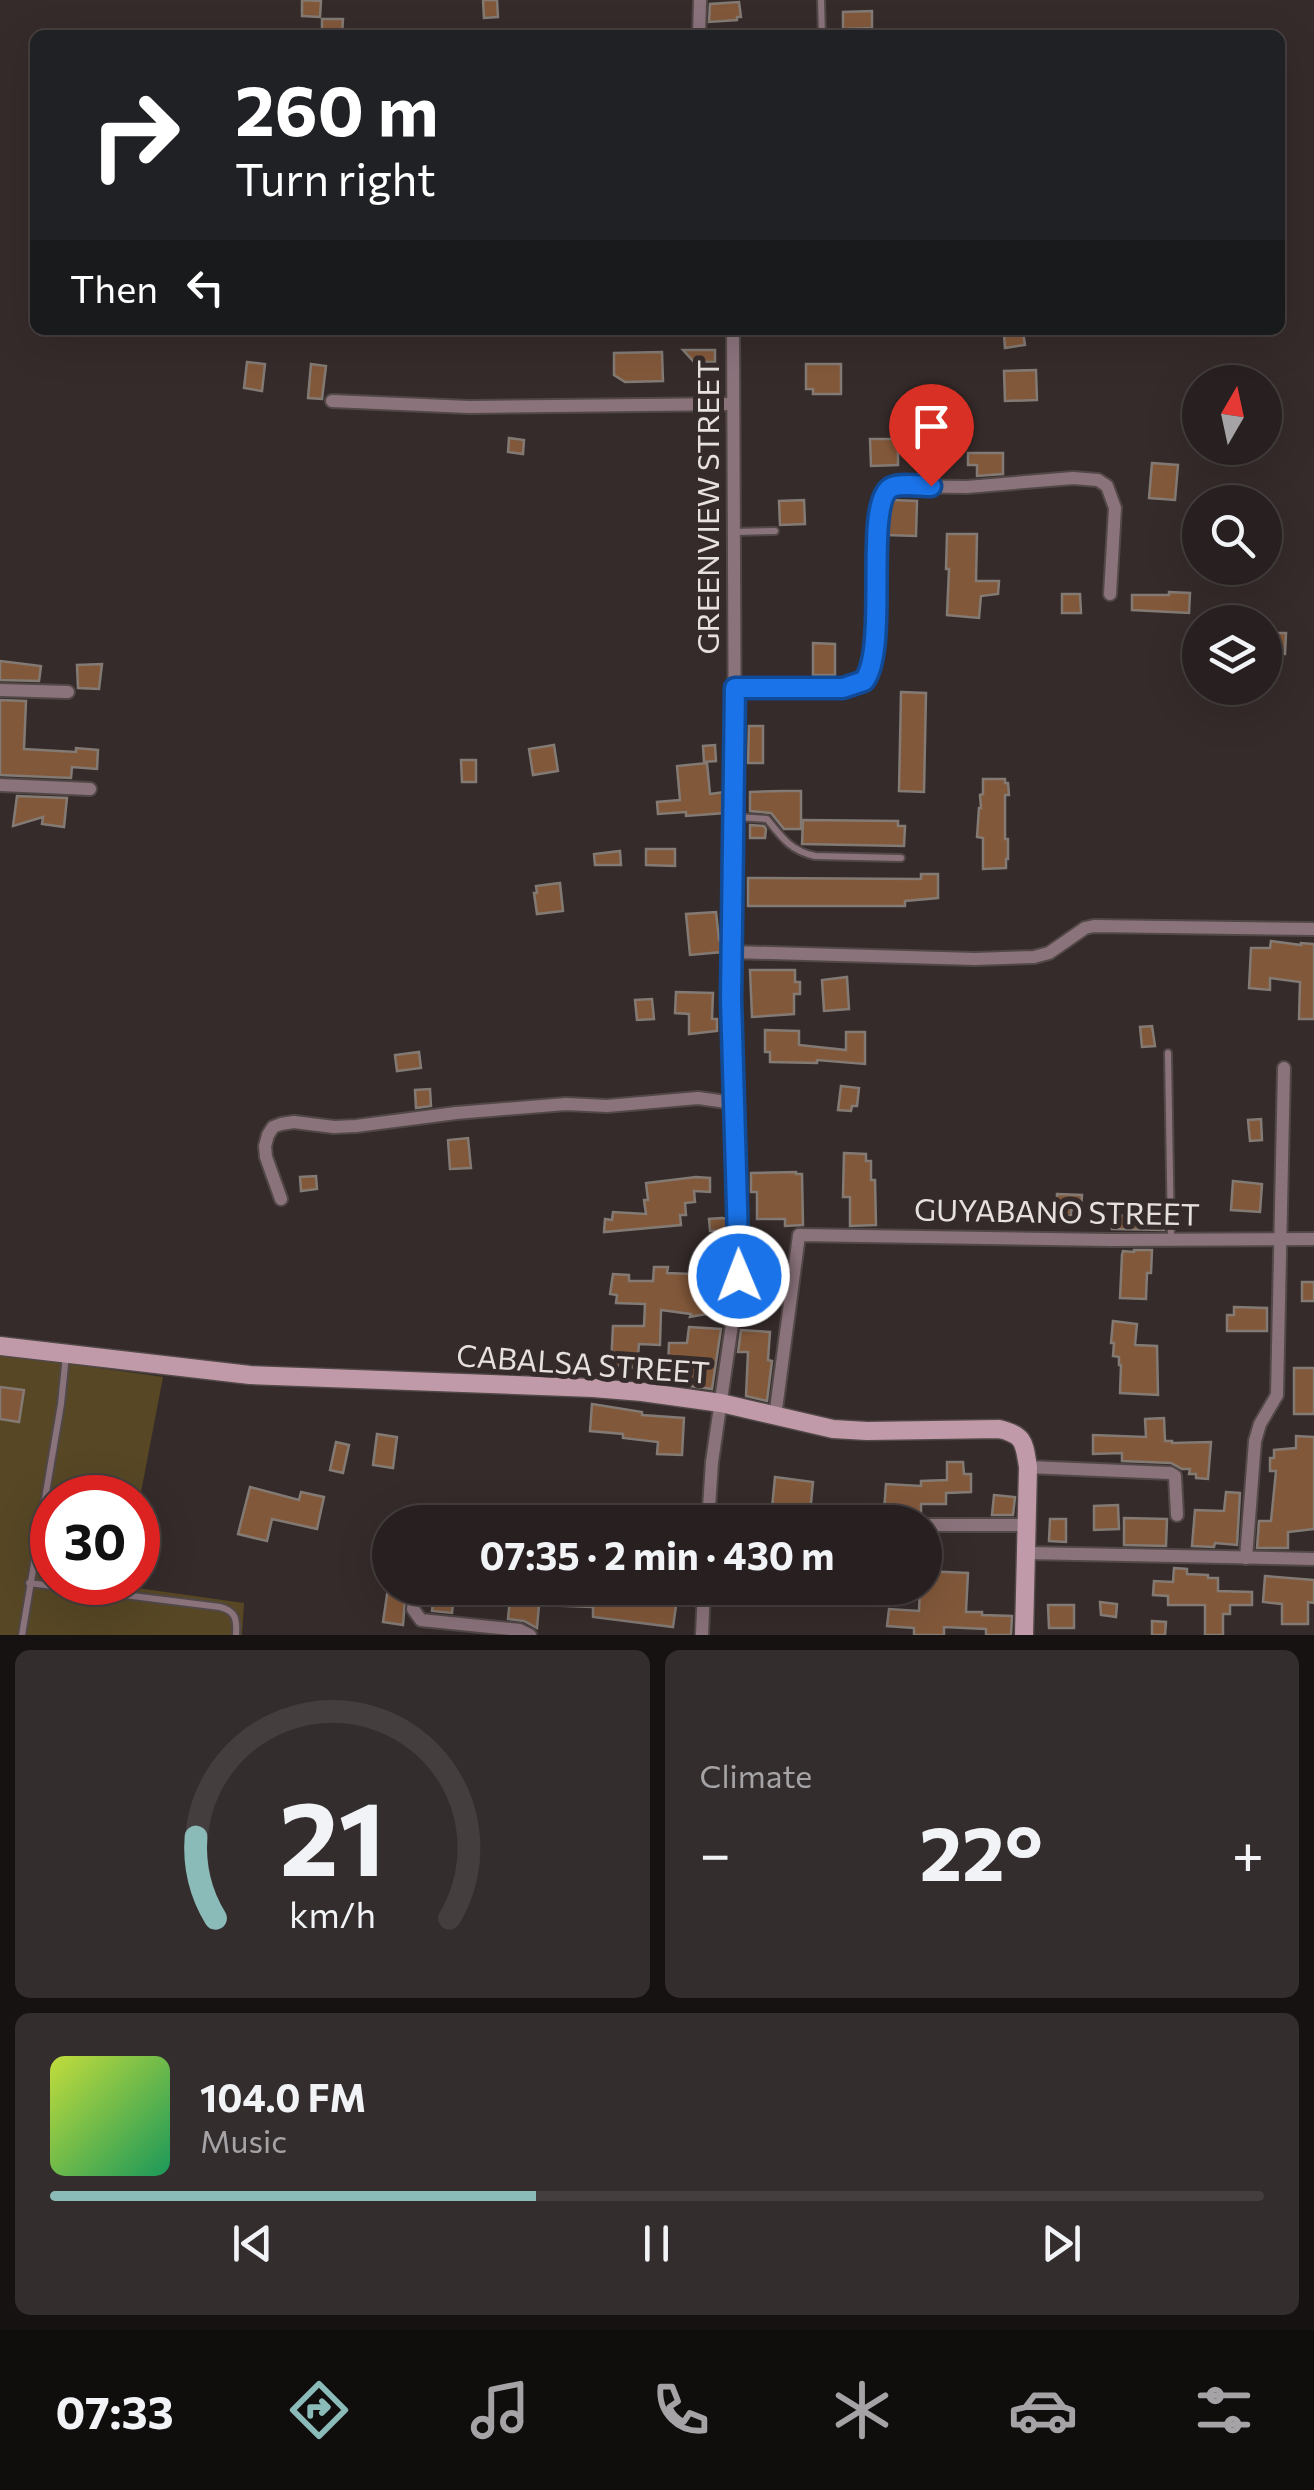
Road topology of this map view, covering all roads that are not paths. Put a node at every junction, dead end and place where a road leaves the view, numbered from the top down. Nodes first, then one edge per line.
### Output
1 (700, 0) edge
2 (821, 0) edge
3 (699, 30) edge
4 (822, 30) edge
5 (733, 335) edge
6 (332, 400) dead end
7 (732, 404) junction
8 (774, 531) dead end
9 (733, 532) junction
10 (1110, 594) dead end
11 (735, 688) junction
12 (0, 690) edge
13 (68, 692) dead end
14 (0, 784) edge
15 (90, 789) dead end
16 (734, 817) junction
17 (901, 858) dead end
18 (1314, 929) edge
19 (732, 952) junction
20 (1168, 1052) dead end
21 (1284, 1068) dead end
22 (734, 1103) junction
23 (281, 1198) dead end
24 (1282, 1238) junction
25 (1171, 1239) junction
26 (1314, 1240) edge
27 (0, 1346) edge
28 (66, 1354) junction
29 (721, 1402) junction
30 (774, 1416) junction
31 (1028, 1467) junction
32 (709, 1505) edge
33 (1178, 1515) dead end
34 (942, 1524) edge
35 (1028, 1525) junction
36 (1027, 1553) junction
37 (1246, 1558) junction
38 (1314, 1559) edge
39 (29, 1583) junction
40 (414, 1605) edge
41 (703, 1605) edge
42 (22, 1635) edge
43 (236, 1635) edge
44 (530, 1635) edge
45 (702, 1635) edge
46 (1024, 1635) edge

1 - 3 street
2 - 4 lane
5 - 7 street, GREENVIEW STREET
6 - 7 street
7 - 9 street, GREENVIEW STREET
8 - 9 lane
9 - 11 street, GREENVIEW STREET
10 - 11 street
11 - 16 street, GREENVIEW STREET
12 - 13 street
14 - 15 street
16 - 17 lane
16 - 19 street, GREENVIEW STREET
18 - 19 street
19 - 22 street, GREENVIEW STREET
20 - 25 lane
21 - 24 street
22 - 23 street
22 - 29 street, GREENVIEW STREET
24 - 25 street, GUYABANO STREET
24 - 26 street, GUYABANO STREET
24 - 37 street
25 - 30 street, GUYABANO STREET
27 - 28 street, CABALSA STREET
28 - 29 street, CABALSA STREET
28 - 39 lane
29 - 30 street, CABALSA STREET
29 - 32 street, GREENVIEW STREET
30 - 31 street, CABALSA STREET
31 - 33 street
31 - 35 street
34 - 35 street
35 - 36 street
36 - 37 street
36 - 46 street
37 - 38 street
39 - 42 lane
39 - 43 lane
40 - 44 street
41 - 45 street

